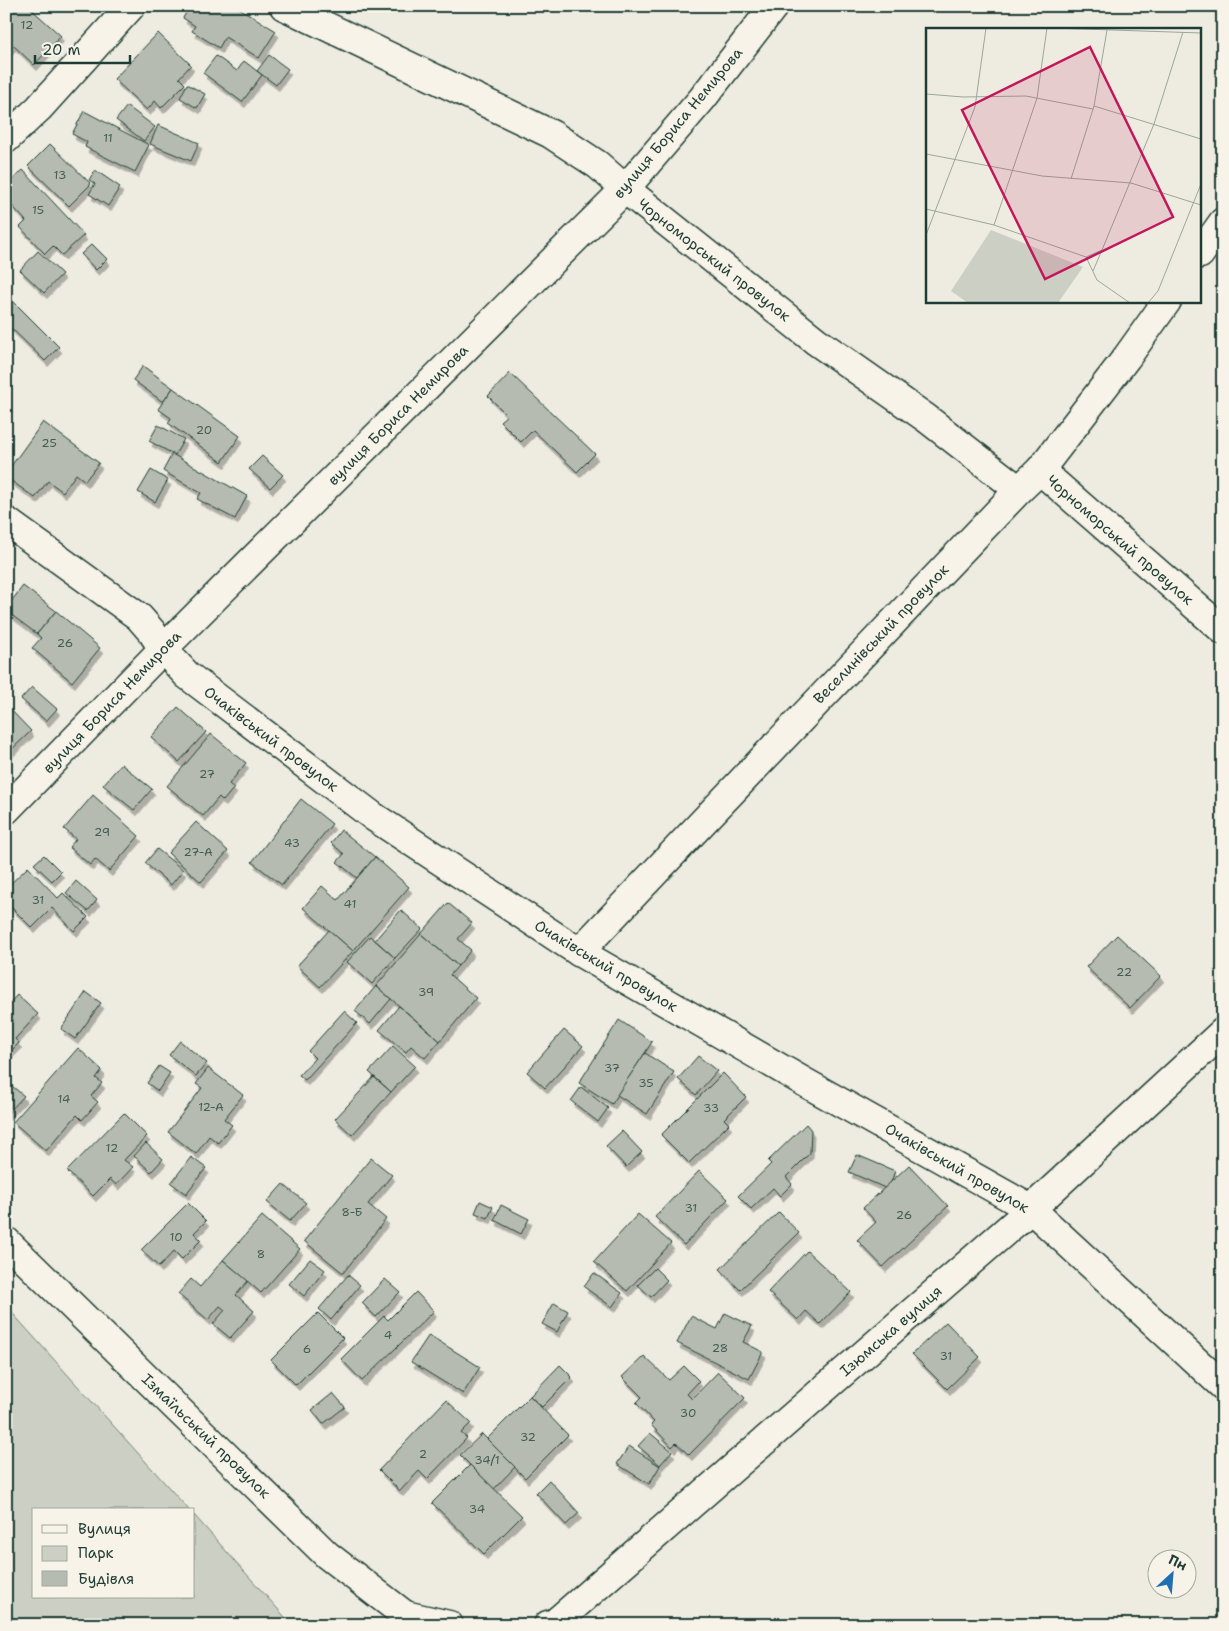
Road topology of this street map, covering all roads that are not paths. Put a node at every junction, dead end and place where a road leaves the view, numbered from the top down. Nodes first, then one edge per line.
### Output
1 (131, 6) edge
2 (284, 6) edge
3 (774, 6) edge
4 (6, 139) edge
5 (625, 190) junction
6 (1223, 222) edge
7 (1202, 251) edge
8 (1166, 302) edge
9 (1040, 470) junction
10 (1019, 490) junction
11 (6, 521) edge
12 (1223, 630) edge
13 (163, 649) junction
14 (6, 810) edge
15 (578, 952) junction
16 (1223, 1032) edge
17 (1031, 1209) junction
18 (6, 1241) edge
19 (1223, 1386) edge
20 (406, 1620) edge
21 (552, 1624) edge
22 (449, 1625) edge

1 - 4 street
2 - 5 street, Чорноморський провулок
3 - 5 street, вулиця Бориса Немирова
5 - 10 street, Чорноморський провулок
5 - 13 street, вулиця Бориса Немирова
6 - 7 street
8 - 9 street, Веселинівський провулок
9 - 10 street, Веселинівський провулок
9 - 12 street, Чорноморський провулок
10 - 15 street, Веселинівський провулок
11 - 13 street, Очаківський провулок
13 - 14 street, вулиця Бориса Немирова
13 - 15 street, Очаківський провулок
15 - 17 street, Очаківський провулок
16 - 17 street, Ізюмська вулиця
17 - 19 street, Очаківський провулок
17 - 21 street, Ізюмська вулиця
18 - 20 street, Ізмаїльський провулок
20 - 22 street

